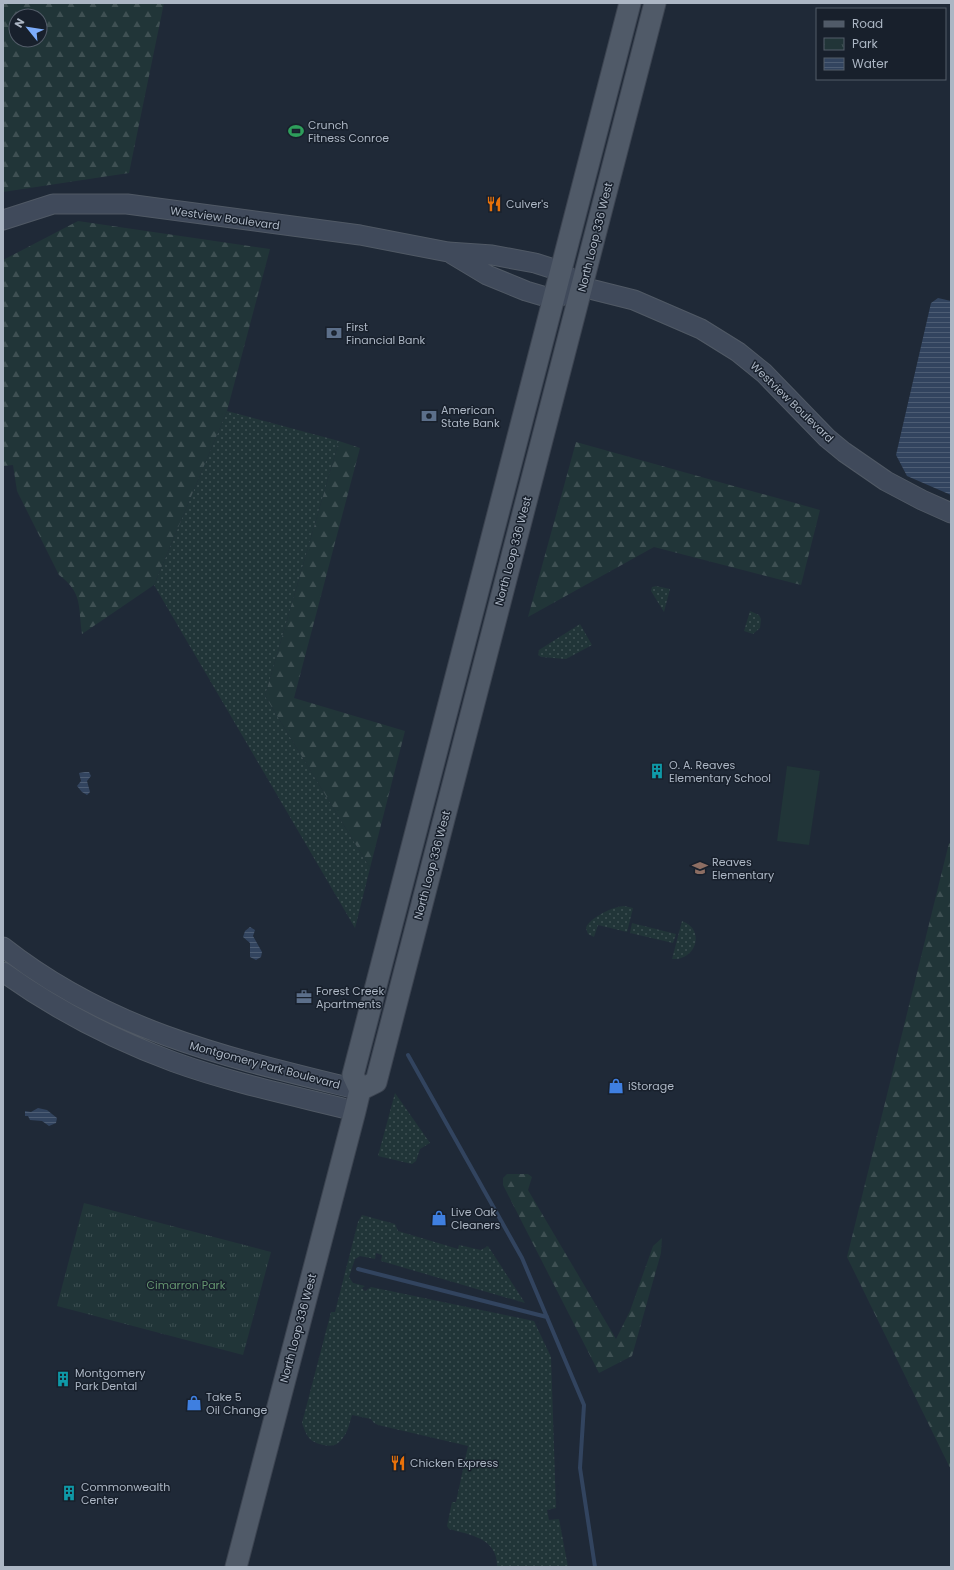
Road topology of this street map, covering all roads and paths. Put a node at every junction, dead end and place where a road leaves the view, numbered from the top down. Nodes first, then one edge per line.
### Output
1 (630, 3) edge
2 (655, 3) edge
3 (3, 220) edge
4 (448, 252) junction
5 (560, 271) junction
6 (582, 288) junction
7 (553, 299) junction
8 (951, 512) edge
9 (465, 643) junction
10 (487, 652) junction
11 (3, 947) edge
12 (3, 972) edge
13 (360, 1090) junction
14 (355, 1111) junction
15 (236, 1567) edge

1 - 5 main road, North Loop 336 West
2 - 6 main road, North Loop 336 West
3 - 4 street, Westview Boulevard
4 - 5 street, Westview Boulevard
4 - 7 street, Westview Boulevard
5 - 6 street, Westview Boulevard
5 - 7 main road, North Loop 336 West
6 - 7 street
6 - 8 street, Westview Boulevard
6 - 10 main road, North Loop 336 West
7 - 9 main road, North Loop 336 West
9 - 10 main road
9 - 13 main road, North Loop 336 West
10 - 13 main road, North Loop 336 West
11 - 13 street, Montgomery Park Boulevard
12 - 14 street, Montgomery Park Boulevard
13 - 14 main road, North Loop 336 West
14 - 15 main road, North Loop 336 West

